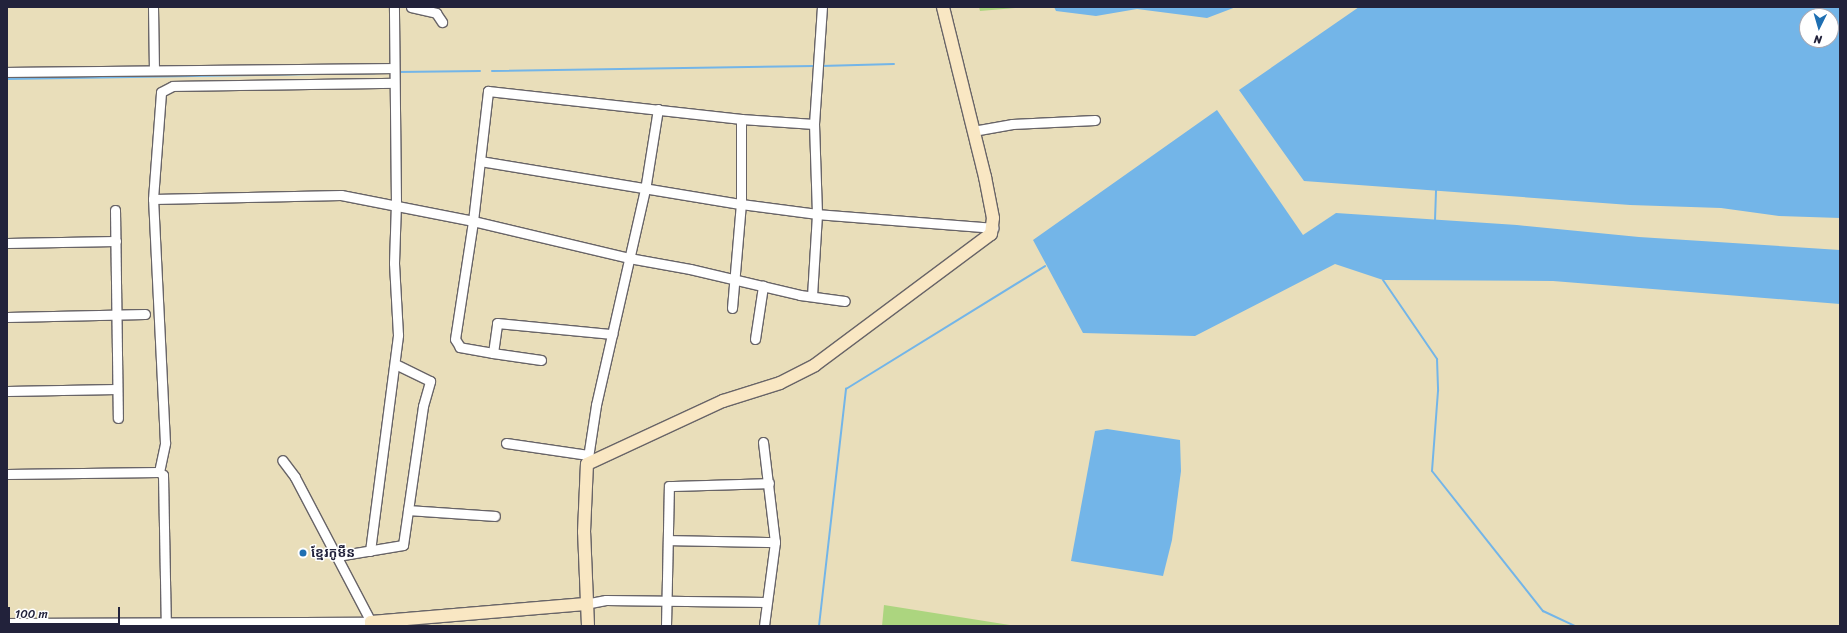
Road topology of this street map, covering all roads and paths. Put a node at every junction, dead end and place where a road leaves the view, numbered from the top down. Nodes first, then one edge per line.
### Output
1 (153, 7) edge
2 (394, 7) edge
3 (411, 7) edge
4 (822, 7) edge
5 (943, 7) edge
6 (442, 22) dead end
7 (393, 69) junction
8 (154, 70) junction
9 (7, 72) edge
10 (394, 82) junction
11 (658, 110) junction
12 (741, 119) junction
13 (1094, 120) dead end
14 (814, 124) junction
15 (973, 131) junction
16 (480, 161) junction
17 (645, 190) junction
18 (153, 199) junction
19 (396, 204) junction
20 (740, 204) junction
21 (115, 210) dead end
22 (817, 214) junction
23 (473, 221) junction
24 (993, 228) junction
25 (116, 241) junction
26 (7, 243) edge
27 (629, 258) junction
28 (735, 280) junction
29 (763, 286) junction
30 (812, 296) junction
31 (845, 301) dead end
32 (732, 308) dead end
33 (117, 314) junction
34 (145, 314) dead end
35 (7, 317) edge
36 (612, 334) junction
37 (755, 338) dead end
38 (493, 353) junction
39 (541, 360) dead end
40 (395, 364) junction
41 (117, 389) junction
42 (7, 391) edge
43 (118, 418) dead end
44 (763, 442) dead end
45 (506, 443) dead end
46 (588, 459) junction
47 (282, 460) dead end
48 (159, 472) junction
49 (7, 474) edge
50 (769, 484) junction
51 (408, 510) junction
52 (495, 516) dead end
53 (668, 540) junction
54 (775, 542) junction
55 (370, 550) junction
56 (338, 556) junction
57 (667, 601) junction
58 (766, 602) junction
59 (586, 604) junction
60 (7, 623) edge
61 (166, 624) edge
62 (371, 624) edge
63 (588, 626) edge
64 (666, 626) edge
65 (764, 626) edge

1 - 8 street
2 - 7 street
3 - 6 street
4 - 14 street
5 - 15 street
7 - 8 street
7 - 10 street
8 - 9 street
10 - 18 street
10 - 19 street
11 - 12 street
11 - 16 street
11 - 17 street
12 - 14 street
12 - 20 street
13 - 15 street
14 - 22 street
15 - 24 street
16 - 17 street
16 - 23 street
17 - 20 street
17 - 27 street
18 - 19 street
18 - 48 street
19 - 23 street
19 - 40 street
20 - 22 street
20 - 28 street
21 - 25 street
22 - 24 street
22 - 30 street
23 - 27 street
23 - 38 street
24 - 46 street
25 - 26 street
25 - 33 street
27 - 28 street
27 - 36 street
28 - 29 street
28 - 32 street
29 - 30 street
29 - 37 street
30 - 31 street
33 - 34 street
33 - 35 street
33 - 41 street
36 - 38 street
36 - 46 street
38 - 39 street
40 - 51 street
40 - 55 street
41 - 42 street
41 - 43 street
44 - 50 street
45 - 46 street
46 - 59 street
47 - 56 street
48 - 49 street
48 - 61 street
50 - 53 street
50 - 54 street
51 - 52 street
51 - 55 street
53 - 54 street
53 - 57 street
54 - 58 street
55 - 56 street
56 - 62 street
57 - 58 street
57 - 59 street
57 - 64 street
58 - 65 street
59 - 62 street
59 - 63 street
60 - 61 street
61 - 62 street

